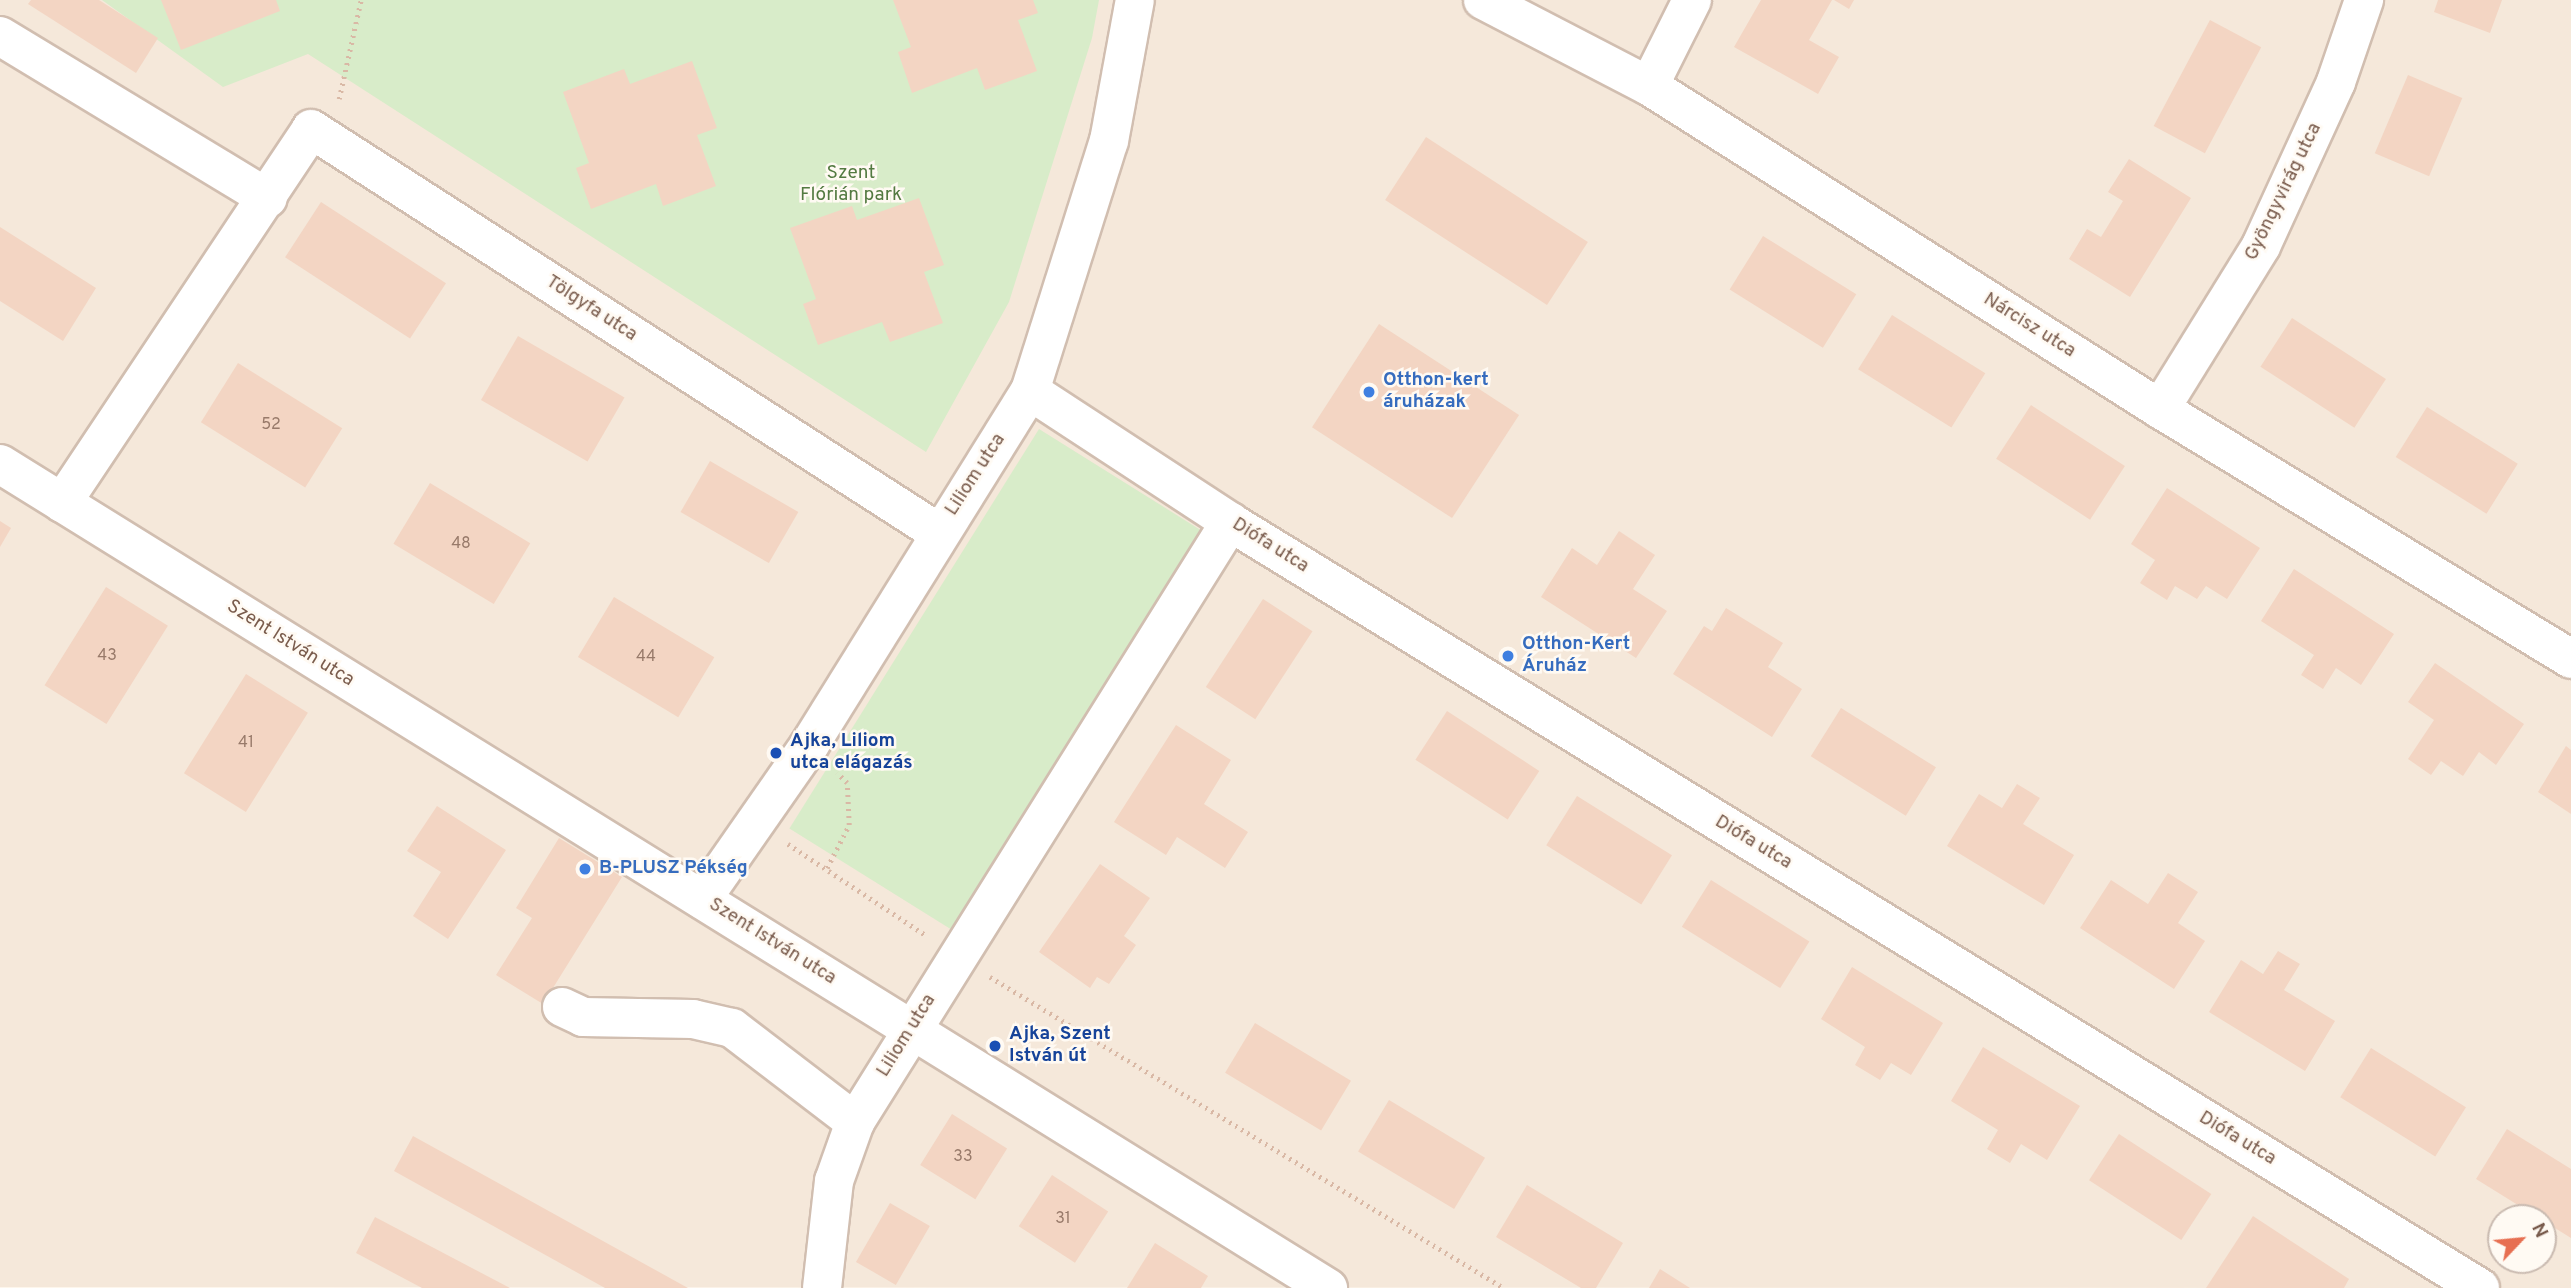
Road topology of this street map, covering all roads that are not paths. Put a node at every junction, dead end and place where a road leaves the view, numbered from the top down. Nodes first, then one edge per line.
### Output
1 (1135, 0) edge
2 (1483, 0) edge
3 (1692, 0) edge
4 (2364, 0) edge
5 (0, 37) edge
6 (1648, 86) junction
7 (268, 198) junction
8 (1030, 391) junction
9 (2160, 409) junction
10 (0, 464) edge
11 (62, 503) junction
12 (1230, 522) junction
13 (939, 533) junction
14 (2571, 659) edge
15 (702, 899) junction
16 (562, 1007) dead end
17 (910, 1028) junction
18 (855, 1122) junction
19 (822, 1288) edge
20 (1328, 1288) edge
21 (2480, 1288) edge

1 - 8 street, Liliom utca
2 - 6 street, Nárcisz utca
3 - 6 street
4 - 9 street, Gyöngyvirág utca
5 - 7 street
6 - 9 street, Nárcisz utca
7 - 11 street
7 - 13 street, Tölgyfa utca
8 - 12 street, Diófa utca
8 - 13 street, Liliom utca
9 - 14 street, Nárcisz utca
10 - 11 street, Szent István utca
11 - 15 street, Szent István utca
12 - 17 street, Liliom utca
12 - 21 street, Diófa utca
13 - 15 street, Liliom utca
15 - 17 street, Szent István utca
16 - 18 street
17 - 18 street, Liliom utca
17 - 20 street, Szent István utca
18 - 19 street, Liliom utca

